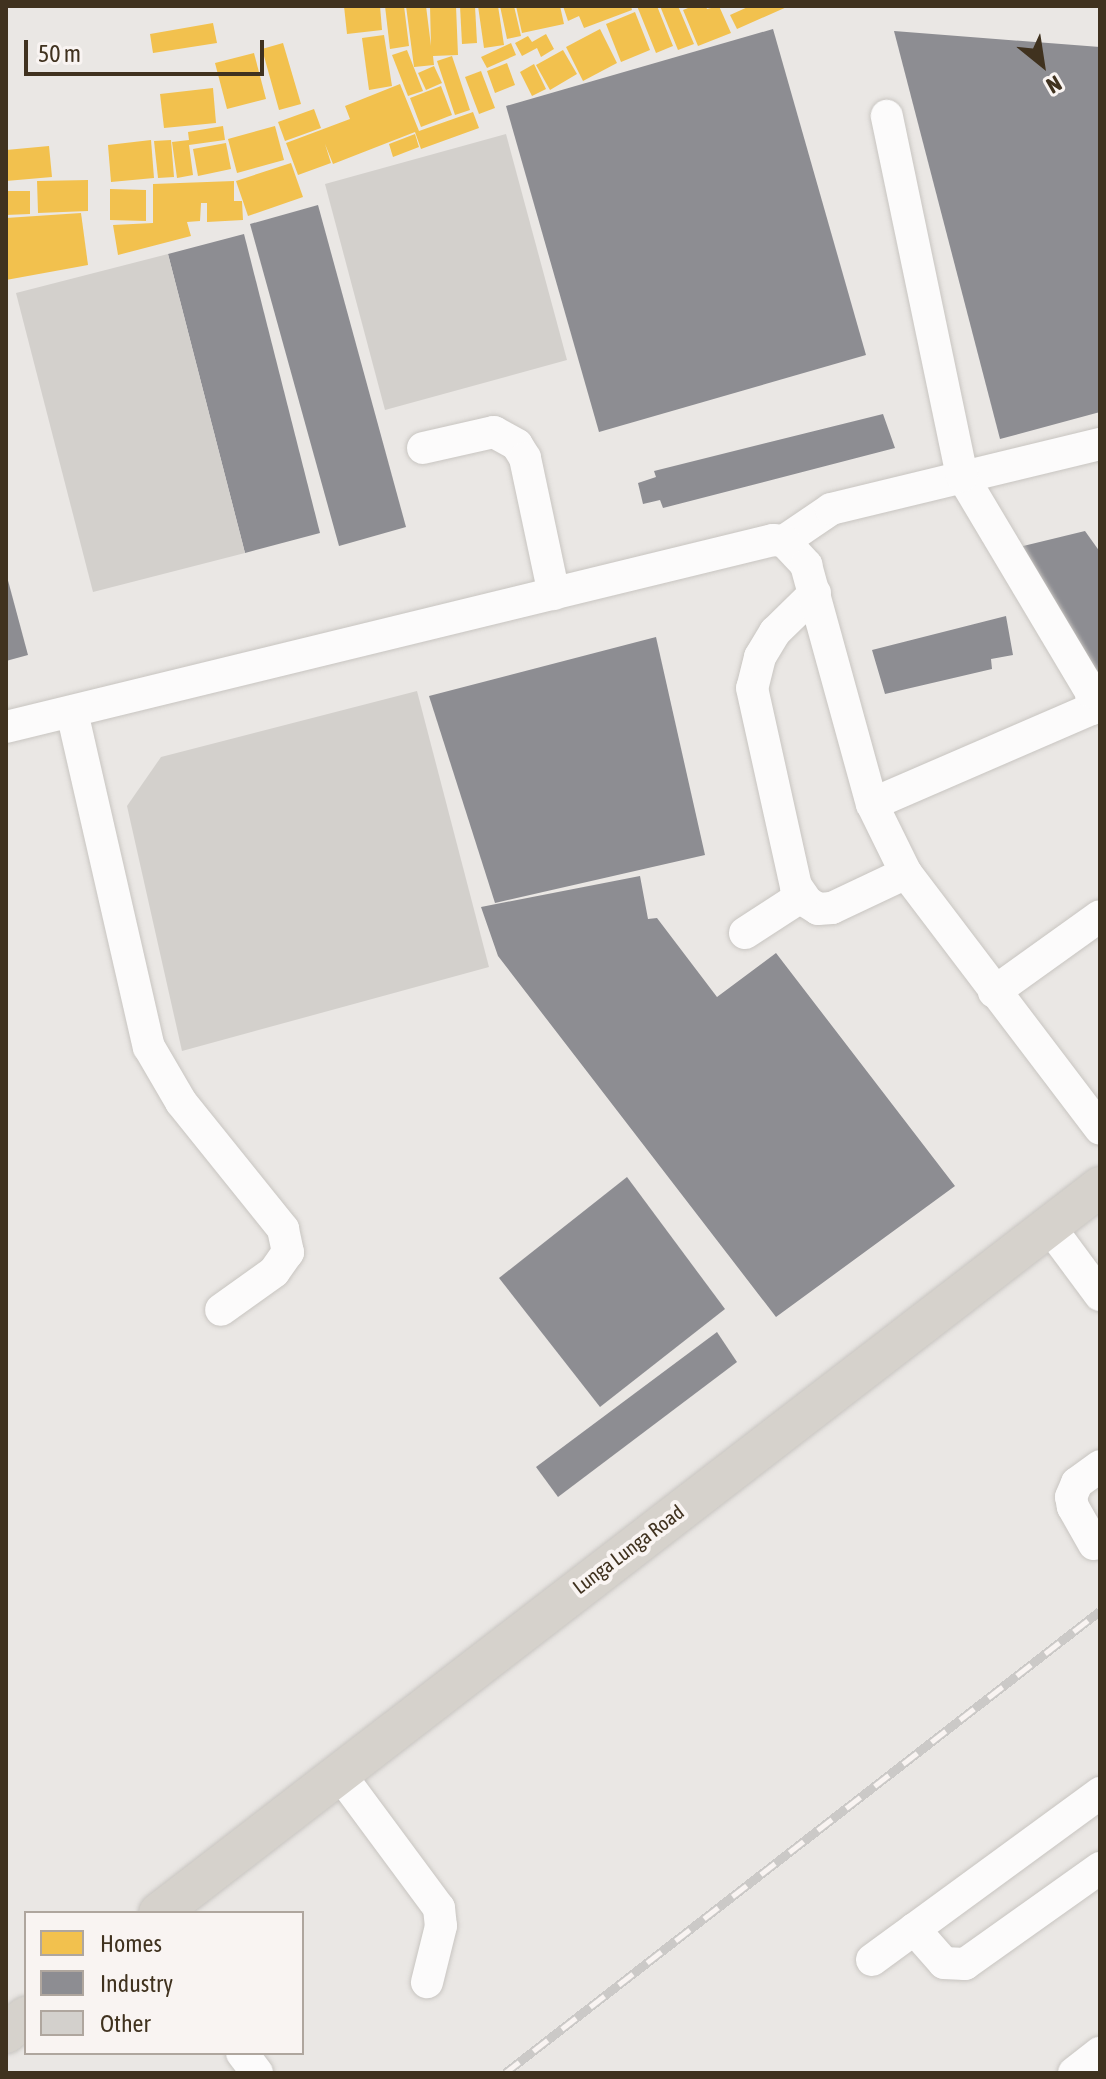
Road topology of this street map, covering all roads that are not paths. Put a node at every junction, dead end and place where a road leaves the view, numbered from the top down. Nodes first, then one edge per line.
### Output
1 (887, 116) dead end
2 (1100, 444) edge
3 (423, 448) dead end
4 (962, 476) junction
5 (784, 541) junction
6 (815, 593) junction
7 (554, 594) junction
8 (72, 712) junction
9 (6, 727) edge
10 (872, 804) junction
11 (906, 873) junction
12 (802, 896) junction
13 (1100, 916) edge
14 (745, 933) dead end
15 (994, 992) junction
16 (1100, 1129) edge
17 (1100, 1187) edge
18 (1049, 1226) junction
19 (1100, 1295) edge
20 (221, 1310) dead end
21 (1100, 1466) edge
22 (1094, 1544) dead end
23 (339, 1773) junction
24 (1100, 1793) edge
25 (1100, 1868) edge
26 (162, 1911) edge
27 (914, 1929) junction
28 (872, 1960) dead end
29 (427, 1982) dead end
30 (24, 2019) edge
31 (6, 2033) edge
32 (1100, 2053) edge
33 (244, 2055) edge
34 (257, 2073) edge
35 (1074, 2073) edge

1 - 4 street
2 - 4 street
3 - 7 street
4 - 5 street
4 - 10 street
5 - 6 street
5 - 7 street
6 - 10 street
6 - 12 street
7 - 8 street
8 - 9 street
8 - 20 street
10 - 11 street
11 - 12 street
11 - 15 street
12 - 14 street
13 - 15 street
15 - 16 street
17 - 18 main road, Lunga Lunga Road
18 - 19 street
18 - 23 main road, Lunga Lunga Road
21 - 22 street
23 - 26 main road, Lunga Lunga Road
23 - 29 street
24 - 27 street
25 - 27 street
27 - 28 street
30 - 31 main road
32 - 35 street
33 - 34 street

